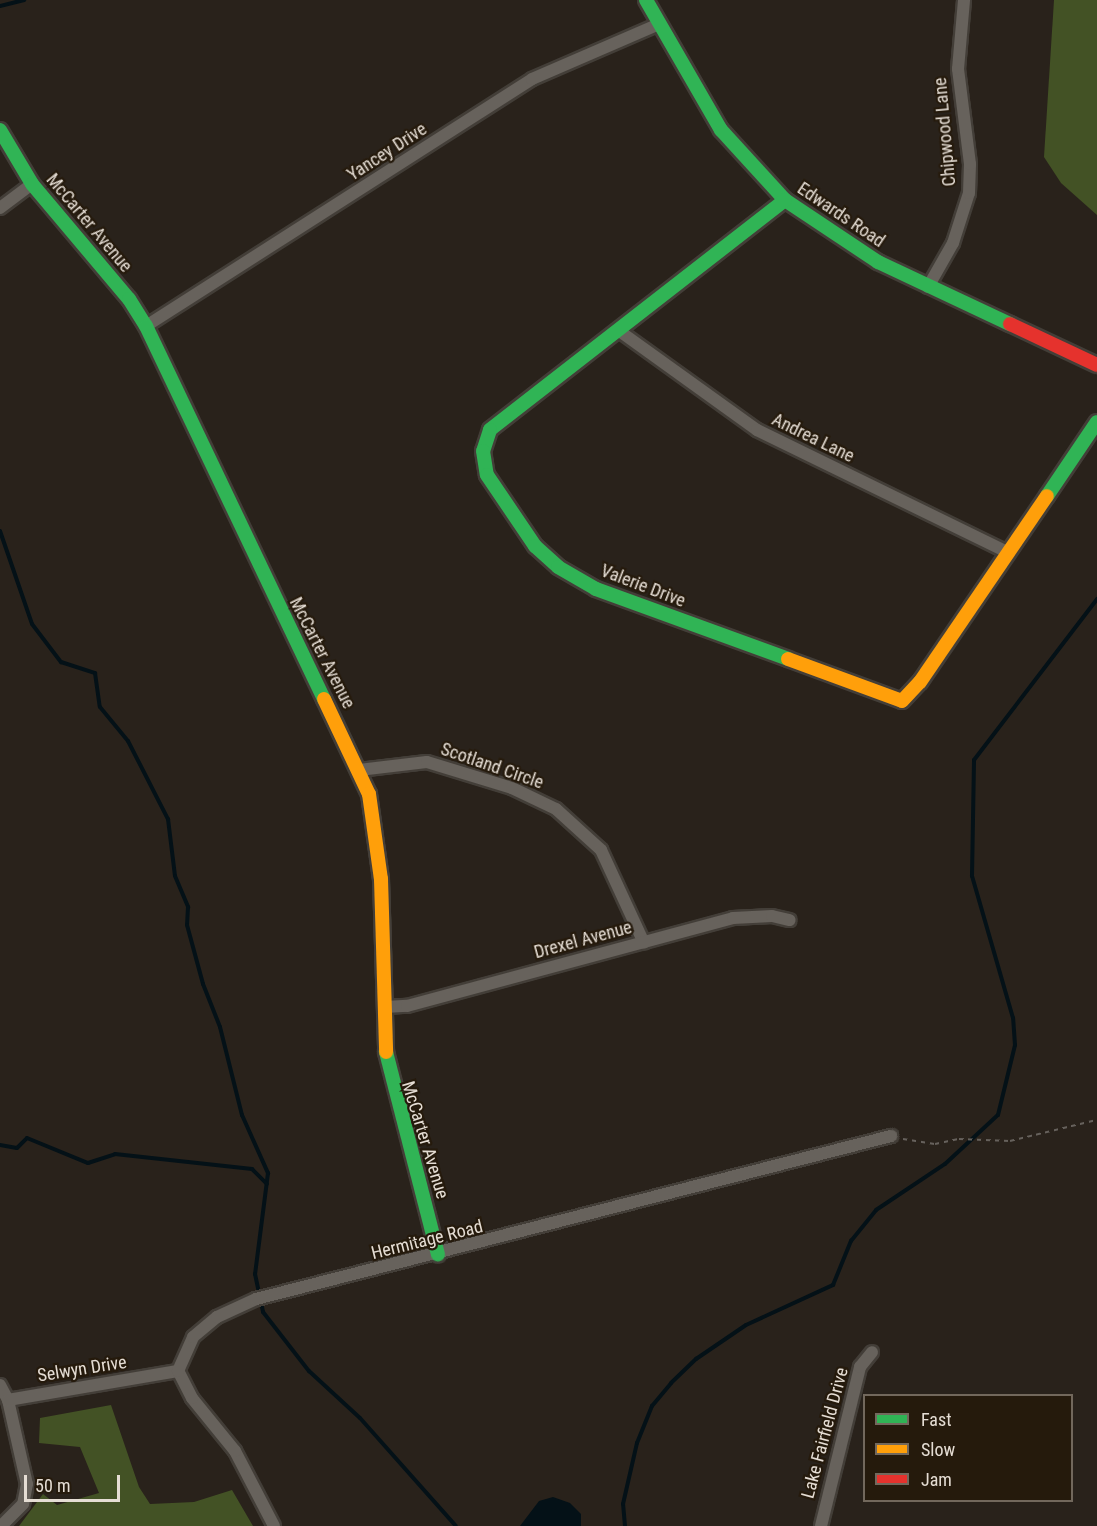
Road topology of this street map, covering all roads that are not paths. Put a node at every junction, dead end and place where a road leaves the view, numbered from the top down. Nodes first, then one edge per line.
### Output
1 (646, 0) edge
2 (963, 0) edge
3 (657, 25) junction
4 (0, 130) edge
5 (32, 184) junction
6 (785, 200) junction
7 (0, 208) edge
8 (928, 287) junction
9 (146, 326) junction
10 (618, 330) junction
11 (1097, 365) edge
12 (1097, 422) edge
13 (1007, 552) junction
14 (359, 770) junction
15 (790, 920) dead end
16 (644, 943) junction
17 (386, 1007) junction
18 (891, 1136) dead end
19 (438, 1254) junction
20 (872, 1352) dead end
21 (178, 1371) junction
22 (0, 1385) edge
23 (8, 1400) junction
24 (1, 1526) edge
25 (274, 1526) edge
26 (821, 1526) edge

1 - 3 street, Edwards Road
2 - 8 street, Chipwood Lane
3 - 6 street, Edwards Road
3 - 9 street, Yancey Drive
4 - 5 street, McCarter Avenue
5 - 7 street
5 - 9 street, McCarter Avenue
6 - 8 street, Edwards Road
6 - 10 street, Valerie Drive
8 - 11 street, Edwards Road
9 - 14 street, McCarter Avenue
10 - 13 street, Andrea Lane
10 - 13 street, Valerie Drive
12 - 13 street, Valerie Drive
14 - 16 street, Scotland Circle
14 - 17 street, McCarter Avenue
15 - 16 street, Drexel Avenue
16 - 17 street, Drexel Avenue
17 - 19 street, McCarter Avenue
18 - 19 street, Hermitage Road
19 - 21 street, Hermitage Road
20 - 26 street, Lake Fairfield Drive
21 - 23 street, Selwyn Drive
21 - 25 street
22 - 23 street
23 - 24 street

